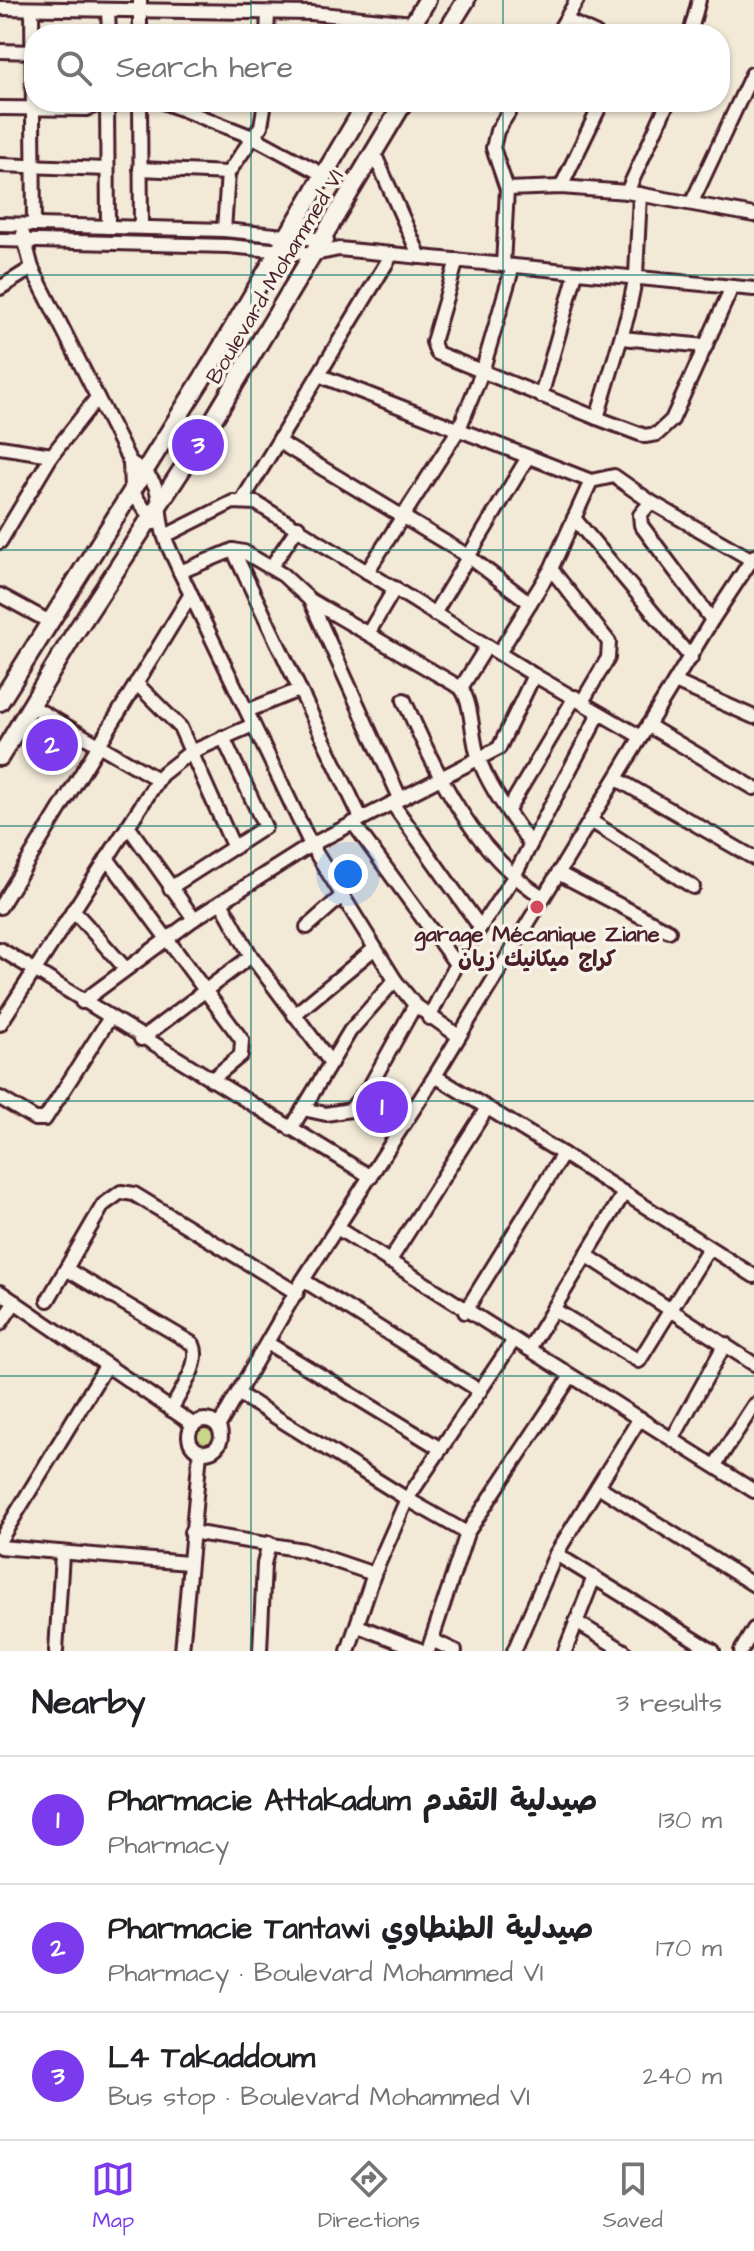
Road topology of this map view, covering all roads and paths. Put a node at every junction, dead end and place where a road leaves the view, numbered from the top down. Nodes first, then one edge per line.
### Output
1 (426, 0) edge
2 (466, 0) edge
3 (577, 0) edge
4 (699, 0) edge
5 (198, 5) edge
6 (8, 6) edge
7 (70, 6) edge
8 (141, 6) edge
9 (312, 6) edge
10 (32, 10) junction
11 (108, 11) junction
12 (268, 14) junction
13 (566, 20) junction
14 (32, 24) edge
15 (109, 24) edge
16 (268, 24) edge
17 (389, 24) edge
18 (413, 24) edge
19 (451, 24) edge
20 (563, 24) edge
21 (575, 24) edge
22 (693, 24) edge
23 (0, 51) edge
24 (24, 52) edge
25 (752, 74) dead end
26 (0, 108) edge
27 (24, 109) edge
28 (32, 112) edge
29 (106, 112) edge
30 (140, 112) edge
31 (189, 112) edge
32 (262, 112) edge
33 (361, 112) edge
34 (398, 112) edge
35 (509, 112) edge
36 (597, 112) edge
37 (664, 112) edge
38 (255, 138) junction
39 (374, 153) junction
40 (0, 165) edge
41 (33, 166) junction
42 (107, 169) junction
43 (140, 169) junction
44 (228, 173) junction
45 (324, 175) junction
46 (561, 187) junction
47 (507, 189) junction
48 (634, 193) junction
49 (692, 202) junction
50 (753, 211) edge
51 (0, 224) edge
52 (28, 225) junction
53 (108, 227) junction
54 (141, 227) junction
55 (224, 230) junction
56 (291, 234) junction
57 (324, 238) junction
58 (0, 240) edge
59 (23, 240) junction
60 (339, 249) junction
61 (281, 251) junction
62 (315, 254) junction
63 (392, 254) junction
64 (420, 257) junction
65 (457, 260) junction
66 (508, 266) junction
67 (32, 268) junction
68 (576, 273) junction
69 (636, 275) junction
70 (732, 287) junction
71 (0, 288) edge
72 (754, 289) edge
73 (622, 338) junction
74 (706, 346) junction
75 (482, 372) junction
76 (321, 376) junction
77 (541, 396) junction
78 (96, 399) junction
79 (597, 418) junction
80 (459, 429) junction
81 (279, 442) junction
82 (0, 447) edge
83 (52, 455) junction
84 (528, 457) junction
85 (137, 466) junction
86 (591, 481) junction
87 (131, 490) junction
88 (161, 498) junction
89 (242, 501) junction
90 (651, 502) junction
91 (405, 517) junction
92 (149, 518) junction
93 (574, 518) junction
94 (298, 527) junction
95 (164, 533) junction
96 (0, 542) edge
97 (233, 550) junction
98 (468, 556) junction
99 (753, 559) edge
100 (271, 567) junction
101 (551, 569) junction
102 (180, 572) junction
103 (367, 572) junction
104 (395, 588) junction
105 (191, 594) junction
106 (0, 595) edge
107 (310, 600) junction
108 (530, 603) junction
109 (434, 614) junction
110 (712, 620) junction
111 (48, 621) junction
112 (369, 632) junction
113 (487, 646) junction
114 (499, 653) junction
115 (691, 658) junction
116 (534, 675) junction
117 (675, 682) junction
118 (136, 683) junction
119 (461, 688) junction
120 (299, 690) junction
121 (404, 700) dead end
122 (578, 700) junction
123 (0, 702) edge
124 (30, 705) junction
125 (247, 711) junction
126 (599, 714) junction
127 (754, 717) edge
128 (253, 725) junction
129 (645, 731) junction
130 (223, 737) junction
131 (99, 744) junction
132 (189, 753) junction
133 (0, 757) edge
134 (479, 760) junction
135 (440, 778) junction
136 (157, 779) junction
137 (617, 779) junction
138 (754, 788) edge
139 (396, 801) junction
140 (508, 810) junction
141 (357, 820) junction
142 (591, 821) junction
143 (128, 826) junction
144 (530, 844) junction
145 (311, 845) junction
146 (234, 848) junction
147 (754, 857) edge
148 (107, 858) junction
149 (558, 873) junction
150 (513, 878) junction
151 (693, 887) dead end
152 (170, 888) junction
153 (343, 895) junction
154 (543, 897) junction
155 (221, 902) junction
156 (0, 907) edge
157 (73, 910) junction
158 (194, 919) junction
159 (307, 927) dead end
160 (480, 927) junction
161 (669, 931) dead end
162 (167, 938) junction
163 (375, 948) junction
164 (0, 949) edge
165 (251, 956) junction
166 (456, 964) junction
167 (126, 969) junction
168 (34, 971) junction
169 (395, 980) junction
170 (208, 990) junction
171 (82, 1002) junction
172 (415, 1005) junction
173 (294, 1015) junction
174 (429, 1018) junction
175 (109, 1019) junction
176 (0, 1024) edge
177 (457, 1035) junction
178 (141, 1039) junction
179 (331, 1063) junction
180 (435, 1076) junction
181 (211, 1080) junction
182 (0, 1098) edge
183 (487, 1108) junction
184 (303, 1109) junction
185 (291, 1129) junction
186 (563, 1154) junction
187 (371, 1177) junction
188 (624, 1193) junction
189 (337, 1228) junction
190 (709, 1248) junction
191 (586, 1255) junction
192 (389, 1262) junction
193 (66, 1269) junction
194 (754, 1276) edge
195 (303, 1280) junction
196 (0, 1292) edge
197 (297, 1293) junction
198 (48, 1300) dead end
199 (15, 1302) junction
200 (553, 1309) junction
201 (670, 1309) junction
202 (465, 1312) junction
203 (0, 1324) edge
204 (514, 1340) junction
205 (269, 1344) junction
206 (725, 1344) junction
207 (529, 1349) junction
208 (754, 1364) edge
209 (106, 1366) junction
210 (571, 1376) junction
211 (480, 1391) junction
212 (239, 1394) junction
213 (754, 1405) edge
214 (171, 1410) junction
215 (640, 1418) junction
216 (750, 1418) edge
217 (194, 1425) junction
218 (218, 1427) junction
219 (673, 1438) junction
220 (441, 1449) junction
221 (200, 1452) junction
222 (715, 1465) junction
223 (598, 1486) junction
224 (754, 1491) edge
225 (407, 1499) junction
226 (191, 1532) junction
227 (467, 1533) junction
228 (0, 1540) edge
229 (269, 1543) junction
230 (0, 1547) edge
231 (62, 1554) junction
232 (556, 1554) junction
233 (188, 1563) junction
234 (374, 1574) junction
235 (594, 1577) junction
236 (754, 1585) edge
237 (576, 1622) junction
238 (358, 1626) junction
239 (754, 1629) edge
240 (694, 1638) junction
241 (428, 1647) edge
242 (56, 1651) edge
243 (182, 1651) edge
244 (260, 1651) edge
245 (348, 1651) edge
246 (455, 1651) edge
247 (514, 1651) edge
248 (565, 1651) edge
249 (624, 1651) edge
250 (686, 1651) edge
251 (713, 1651) edge
252 (741, 1651) edge

1 - 18 main road
2 - 19 main road
3 - 13 street
4 - 22 street
5 - 8 street
5 - 12 street
6 - 10 street
7 - 10 street
7 - 11 street
8 - 11 street
9 - 12 street
9 - 17 street
10 - 14 street
11 - 15 street
12 - 16 street
13 - 20 street
13 - 21 street
23 - 24 street
25 - 49 street
26 - 27 street
28 - 41 street
29 - 42 street
30 - 43 street
31 - 38 street
32 - 38 street
33 - 45 main road, Boulevard Mohammed VI
34 - 39 main road, Boulevard Mohammed VI
35 - 47 street
36 - 46 street
37 - 48 street
38 - 44 street
38 - 45 street
39 - 57 main road, Boulevard Mohammed VI
39 - 64 street
40 - 41 street
41 - 42 street
41 - 52 street
42 - 53 street
43 - 44 street
43 - 54 street
44 - 55 street
45 - 56 main road, Boulevard Mohammed VI
46 - 47 street
46 - 48 street
47 - 66 street
48 - 49 street
48 - 69 street
49 - 50 street
51 - 52 street
52 - 53 street
52 - 59 street
53 - 54 street
54 - 55 street
55 - 56 street
56 - 57 street
56 - 61 main road, Boulevard Mohammed VI
57 - 60 street
57 - 62 main road, Boulevard Mohammed VI
58 - 59 street
59 - 61 street
59 - 67 street
60 - 62 street
60 - 63 street
61 - 62 street
61 - 85 main road, Boulevard Mohammed VI
62 - 88 main road, Boulevard Mohammed VI
63 - 64 street
63 - 76 street
64 - 65 street
65 - 66 street
65 - 75 street
66 - 68 street
66 - 75 street
67 - 71 street
67 - 78 street
68 - 69 street
68 - 77 street
69 - 70 street
69 - 73 street
70 - 72 street
70 - 74 street
73 - 74 street
73 - 79 street
74 - 79 street
75 - 77 street
75 - 80 street
76 - 80 street
76 - 81 street
77 - 79 street
78 - 83 street
78 - 85 street
80 - 84 street
80 - 91 street
81 - 89 street
81 - 91 street
82 - 83 street
83 - 96 street
84 - 86 street
84 - 98 street
85 - 87 main road, Boulevard Mohammed VI
85 - 88 street
86 - 90 street
86 - 93 street
87 - 92 street
87 - 111 main road, Boulevard Mohammed VI
88 - 92 main road, Boulevard Mohammed VI
88 - 95 street
89 - 94 street
89 - 95 street
90 - 99 street
90 - 110 street
91 - 98 street
91 - 103 street
92 - 95 street
92 - 124 main road, Boulevard Mohammed VI
93 - 101 street
93 - 115 street
94 - 100 street
94 - 103 street
95 - 102 street
97 - 100 street
97 - 102 street
97 - 120 street
98 - 108 street
98 - 109 street
99 - 110 street
100 - 107 street
101 - 108 street
101 - 122 street
102 - 105 street
103 - 104 street
104 - 109 street
104 - 112 street
105 - 118 street
105 - 125 street
106 - 111 street
107 - 112 street
107 - 139 street
108 - 114 street
109 - 113 street
110 - 115 street
111 - 123 main road, Boulevard Mohammed VI
112 - 119 street
113 - 114 street
113 - 119 street
114 - 116 street
115 - 117 street
116 - 122 street
116 - 134 street
117 - 127 street
117 - 129 street
118 - 131 street
118 - 132 street
119 - 134 street
120 - 125 street
120 - 141 street
121 - 135 street
122 - 126 street
122 - 140 street
124 - 131 street
124 - 133 main road, Boulevard Mohammed VI
125 - 128 street
126 - 129 street
126 - 144 street
128 - 130 street
128 - 145 street
129 - 137 street
129 - 138 street
130 - 132 street
130 - 146 street
131 - 136 street
131 - 156 street
132 - 136 street
132 - 146 street
134 - 135 street
134 - 140 street
135 - 139 street
135 - 150 street
136 - 143 street
137 - 142 street
137 - 147 street
139 - 141 street
139 - 160 street
140 - 144 street
141 - 145 street
141 - 166 street
142 - 149 street
142 - 151 street
143 - 148 street
143 - 152 street
144 - 150 street
145 - 153 street
145 - 155 street
146 - 152 street
148 - 157 street
148 - 162 street
149 - 154 street
149 - 161 street
150 - 154 street
150 - 160 street
152 - 158 street
153 - 159 street
153 - 163 street
154 - 177 street
155 - 158 street
155 - 165 street
157 - 167 street
157 - 168 street
158 - 162 street
160 - 166 street
162 - 167 street
162 - 170 street
163 - 169 street
163 - 173 street
164 - 168 street
165 - 170 street
165 - 173 street
166 - 174 street
167 - 171 street
168 - 171 street
168 - 176 street
169 - 172 street
169 - 179 street
170 - 178 street
170 - 181 street
171 - 175 street
172 - 174 street
172 - 184 street
173 - 179 street
174 - 177 street
175 - 178 street
175 - 182 street
177 - 180 street
178 - 181 street
179 - 184 street
180 - 183 street
180 - 187 street
181 - 185 street
183 - 186 street
183 - 192 street
184 - 185 street
185 - 187 street
186 - 188 street
186 - 202 street
187 - 189 street
188 - 190 street
188 - 191 street
189 - 192 street
189 - 195 street
190 - 194 street
190 - 201 street
191 - 200 street
191 - 201 street
192 - 202 street
193 - 197 street
193 - 198 street
193 - 214 street
195 - 197 street
195 - 211 street
196 - 199 street
197 - 205 street
199 - 203 street
199 - 209 street
200 - 201 street
200 - 207 street
201 - 206 street
202 - 204 street
204 - 207 street
204 - 211 street
205 - 212 street
205 - 220 street
206 - 208 street
206 - 219 street
207 - 210 street
209 - 214 street
209 - 228 street
210 - 215 street
210 - 227 street
211 - 220 street
212 - 218 street
212 - 225 street
213 - 216 street
214 - 217 street
215 - 219 street
215 - 223 street
216 - 222 street
217 - 218 street
217 - 221 street
218 - 221 street
219 - 222 street
220 - 225 street
221 - 226 street
222 - 224 street
223 - 232 street
223 - 236 street
225 - 227 street
225 - 234 street
226 - 229 street
226 - 233 street
227 - 241 street
229 - 234 street
229 - 244 street
230 - 231 street
231 - 233 street
231 - 242 street
232 - 235 street
232 - 247 street
233 - 243 street
234 - 238 street
235 - 237 street
235 - 240 street
237 - 248 street
237 - 249 street
238 - 241 street
238 - 245 street
239 - 252 street
240 - 250 street
240 - 251 street
241 - 246 street

